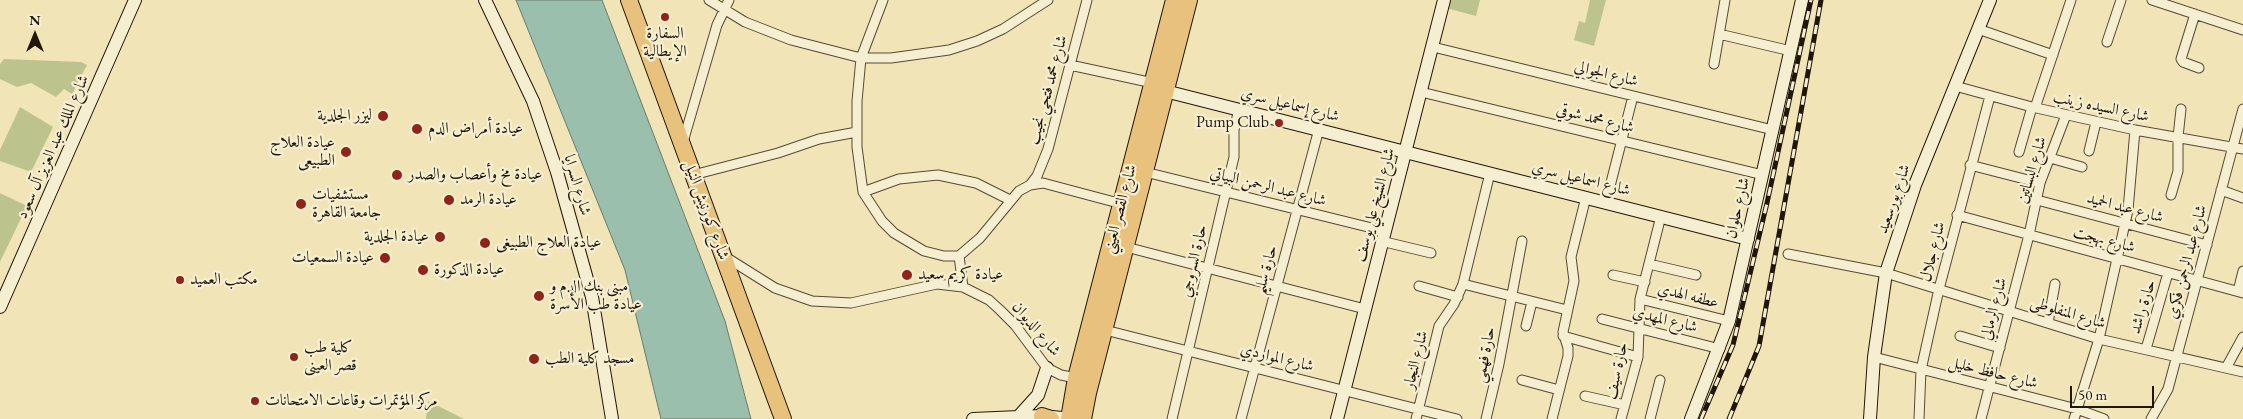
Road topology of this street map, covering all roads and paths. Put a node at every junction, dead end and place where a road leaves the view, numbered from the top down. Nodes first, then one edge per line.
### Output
1 (135, 0) edge
2 (485, 0) edge
3 (629, 0) edge
4 (709, 0) edge
5 (729, 0) edge
6 (883, 0) edge
7 (1048, 0) edge
8 (1087, 0) edge
9 (1174, 0) edge
10 (1188, 0) edge
11 (1444, 0) edge
12 (1725, 0) edge
13 (1802, 0) edge
14 (1990, 0) edge
15 (2070, 0) edge
16 (2121, 0) edge
17 (2152, 0) edge
18 (2168, 3) edge
19 (724, 10) junction
20 (2195, 14) junction
21 (1978, 29) junction
22 (2243, 30) edge
23 (1719, 34) junction
24 (2107, 42) dead end
25 (1432, 47) junction
26 (1791, 51) junction
27 (2053, 54) junction
28 (861, 58) junction
29 (1070, 64) junction
30 (1714, 64) dead end
31 (2199, 68) dead end
32 (1955, 86) junction
33 (1159, 87) junction
34 (1421, 92) junction
35 (1633, 96) junction
36 (1990, 96) junction
37 (2034, 108) junction
38 (1239, 109) junction
39 (2243, 109) edge
40 (2182, 110) dead end
41 (2066, 115) junction
42 (2096, 122) junction
43 (1319, 129) junction
44 (1773, 130) junction
45 (2135, 130) junction
46 (857, 132) junction
47 (2178, 137) junction
48 (1621, 141) junction
49 (682, 145) junction
50 (2233, 147) junction
51 (2243, 149) edge
52 (2089, 151) dead end
53 (1406, 152) junction
54 (2019, 152) dead end
55 (2050, 158) junction
56 (1970, 165) junction
57 (2082, 167) dead end
58 (1145, 172) junction
59 (1490, 173) junction
60 (693, 175) junction
61 (1762, 175) junction
62 (2040, 183) junction
63 (1030, 185) junction
64 (2221, 190) junction
65 (862, 192) junction
66 (1226, 192) junction
67 (2171, 195) dead end
68 (1586, 197) junction
69 (2243, 198) edge
70 (1010, 200) junction
71 (2036, 200) junction
72 (1606, 202) junction
73 (1122, 204) junction
74 (1297, 210) junction
75 (1957, 215) junction
76 (1661, 216) junction
77 (2125, 223) junction
78 (2029, 235) junction
79 (1383, 236) junction
80 (1748, 238) junction
81 (1522, 241) dead end
82 (2207, 245) junction
83 (1126, 247) junction
84 (1431, 253) dead end
85 (1788, 254) dead end
86 (722, 255) junction
87 (959, 256) junction
88 (2116, 258) junction
89 (1649, 264) junction
90 (1208, 268) junction
91 (2243, 271) edge
92 (2168, 272) junction
93 (1886, 273) junction
94 (1613, 275) dead end
95 (1696, 275) dead end
96 (2197, 280) junction
97 (1645, 282) junction
98 (1463, 284) junction
99 (2055, 284) dead end
100 (1277, 286) junction
101 (1419, 286) dead end
102 (962, 287) junction
103 (1939, 289) junction
104 (2241, 292) edge
105 (1510, 296) junction
106 (1458, 297) junction
107 (1640, 299) junction
108 (1532, 302) junction
109 (0, 307) edge
110 (1364, 309) junction
111 (1567, 310) junction
112 (2009, 311) junction
113 (1602, 319) dead end
114 (1729, 321) junction
115 (2048, 323) junction
116 (1526, 326) dead end
117 (1097, 328) junction
118 (1639, 329) junction
119 (1563, 336) junction
120 (1960, 336) dead end
121 (2243, 337) edge
122 (2099, 339) junction
123 (2000, 348) junction
124 (1720, 349) junction
125 (2146, 349) junction
126 (1189, 350) junction
127 (2177, 356) junction
128 (1638, 357) junction
129 (1874, 357) junction
130 (1255, 367) junction
131 (1047, 368) junction
132 (2226, 368) junction
133 (1921, 370) junction
134 (2243, 372) edge
135 (1076, 378) junction
136 (1522, 380) dead end
137 (1660, 380) dead end
138 (1990, 387) junction
139 (1344, 390) junction
140 (1560, 390) junction
141 (1585, 396) dead end
142 (1625, 405) junction
143 (1419, 409) junction
144 (2077, 409) junction
145 (1019, 416) junction
146 (1046, 417) edge
147 (612, 419) edge
148 (783, 419) edge
149 (974, 419) edge
150 (1070, 419) edge
151 (1083, 419) edge
152 (1172, 419) edge
153 (1241, 419) edge
154 (1337, 419) edge
155 (1416, 419) edge
156 (1457, 419) edge
157 (1486, 419) edge
158 (1552, 419) edge
159 (1621, 419) edge
160 (1650, 419) edge
161 (1691, 419) edge
162 (1870, 419) edge
163 (1919, 419) edge
164 (1981, 419) edge
165 (2074, 419) edge
166 (2104, 419) edge
167 (2151, 419) edge

1 - 109 street, شارع الملك عبد العزيز آل سعود
2 - 147 street, شارع السرايا
3 - 49 highway, شارع كورنيش النيل
4 - 19 street
5 - 19 street
6 - 28 street
7 - 28 street
8 - 29 street, شارع محمد فتحي نجيب
9 - 33 highway, شارع القصر العيني
10 - 33 highway, شارع القصر العيني
11 - 25 street, شارع الشيخ علي يوسف
12 - 23 street
13 - 26 street, شارع حلوان
14 - 21 street, شارع بورسعيد
15 - 27 street
16 - 24 street
17 - 18 street
18 - 20 street
19 - 28 street
19 - 49 street
20 - 22 street
20 - 31 street
21 - 27 street
21 - 32 street, شارع بورسعيد
23 - 26 street
23 - 30 street
25 - 34 street, شارع الشيخ علي يوسف
25 - 35 street, شارع الجوالي
26 - 44 street, شارع حلوان
27 - 37 street
28 - 46 street
29 - 33 street
29 - 63 street, شارع محمد فتحي نجيب
32 - 36 street, شارع السيده زينب
32 - 93 street, شارع بورسعيد
33 - 38 street, شارع إسماعيل سري
33 - 58 highway, شارع القصر العيني
33 - 73 highway, شارع القصر العيني
34 - 48 street, شارع محمد شوقي
34 - 53 street, شارع الشيخ علي يوسف
35 - 44 street, شارع الجوالي
35 - 48 street
36 - 37 street, شارع السيده زينب
36 - 56 street, شارع جلال
37 - 41 street, شارع السيده زينب
37 - 54 street
38 - 43 street, شارع إسماعيل سري
38 - 66 street, حارة السروجي
39 - 50 street, شارع عبد الرحمن فكري
40 - 47 street
41 - 42 street, شارع السيده زينب
41 - 55 street, شارع البساتين
42 - 45 street, شارع السيده زينب
42 - 52 street
43 - 53 street, شارع إسماعيل سري
43 - 74 street, حارة سليم
44 - 61 street, شارع حلوان
45 - 47 street, شارع السيده زينب
45 - 77 street
46 - 60 street
46 - 65 street
47 - 50 street, شارع السيده زينب
47 - 67 street
48 - 61 street, شارع محمد شوقي
48 - 72 street
49 - 60 highway, شارع كورنيش النيل
50 - 51 street, شارع السيده زينب
50 - 64 street, شارع عبد الرحمن فكري
53 - 59 street, شارع اسماعيل سري
53 - 79 street, شارع الشيخ علي يوسف
55 - 57 street
55 - 62 street, شارع البساتين
56 - 62 street
56 - 75 street, شارع جلال
58 - 66 street, شارع عبد الرحمن البياتي
58 - 83 highway, شارع القصر العيني
59 - 68 street, شارع اسماعيل سري
59 - 98 street, شارع النجار
60 - 86 highway, شارع كورنيش النيل
61 - 80 street, شارع حلوان
62 - 71 street, شارع البساتين
63 - 70 street
63 - 73 street
64 - 69 street
64 - 82 street, شارع عبد الرحمن فكري
65 - 70 street
65 - 87 street
66 - 74 street, شارع عبد الرحمن البياتي
66 - 90 street, حارة السروجي
68 - 72 street, شارع اسماعيل سري
68 - 111 street
70 - 87 street
71 - 77 street, شارع عبد الحميد
71 - 78 street, شارع البساتين
72 - 76 street, شارع اسماعيل سري
73 - 117 highway, شارع القصر العيني
74 - 79 street, شارع عبد الرحمن البياتي
74 - 100 street, حارة سليم
75 - 78 street, شارع بهجت
75 - 103 street, شارع جلال
76 - 80 street, شارع اسماعيل سري
76 - 89 street, حارة سيف
77 - 82 street, شارع عبد الحميد
77 - 88 street
78 - 88 street, شارع بهجت
78 - 112 street, شارع الرمالي
79 - 84 street, شارع عبد الرحمن البياتي
79 - 110 street, شارع الشيخ علي يوسف
80 - 114 street, شارع حلوان
81 - 105 street, حارة فهمي
82 - 96 street, شارع عبد الرحمن فكري
83 - 90 street
83 - 117 highway, شارع القصر العيني
85 - 93 street, شارع المنفلوطى
86 - 102 street, شارع الديوان
86 - 148 highway, شارع كورنيش النيل
87 - 102 street
88 - 92 street, شارع بهجت
88 - 122 street
89 - 95 street
89 - 97 street, حارة سيف
90 - 100 street
90 - 126 street, حارة السروجي
91 - 104 street
92 - 96 street, شارع بهجت
92 - 125 street, حارة راشد
93 - 103 street, شارع المنفلوطى
93 - 129 street, شارع بورسعيد
94 - 97 street
96 - 104 street, شارع بهجت
96 - 127 street, شارع عبد الرحمن فكري
97 - 107 street, حارة سيف
98 - 105 street
98 - 106 street, شارع النجار
99 - 115 street
100 - 110 street
100 - 130 street, حارة سليم
101 - 106 street
102 - 131 street, شارع الديوان
103 - 112 street, شارع المنفلوطى
103 - 133 street, شارع جلال
105 - 108 street
105 - 157 street, حارة فهمي
106 - 143 street, شارع النجار
107 - 114 street, عطفه الهدي
107 - 118 street, حارة سيف
108 - 111 street
108 - 116 street
110 - 139 street, شارع الشيخ علي يوسف
111 - 119 street
112 - 115 street, شارع المنفلوطى
112 - 123 street, شارع الرمالي
113 - 118 street, شارع المهدي
114 - 124 street, شارع حلوان
115 - 122 street, شارع المنفلوطى
117 - 126 street, شارع المواردي
117 - 135 highway, شارع القصر العيني
117 - 151 highway, شارع القصر العيني
118 - 124 street, شارع المهدي
118 - 128 street, حارة سيف
119 - 128 street
119 - 140 street
120 - 123 street
121 - 132 street
122 - 125 street, شارع المنفلوطى
122 - 144 street
123 - 138 street, شارع الرمالي
124 - 161 street, شارع حلوان
125 - 127 street, شارع المنفلوطى
126 - 130 street, شارع المواردي
126 - 152 street, حارة السروجي
127 - 132 street, شارع المنفلوطى
127 - 167 street, شارع عبد الرحمن فكري
128 - 142 street, حارة سيف
129 - 133 street, شارع حافظ خليل
129 - 162 street, شارع بورسعيد
130 - 139 street, شارع المواردي
130 - 153 street, حارة سليم
131 - 135 street, شارع الديوان
131 - 145 street
132 - 134 street, شارع المنفلوطى
133 - 138 street, شارع حافظ خليل
133 - 163 street, شارع جلال
135 - 150 highway, شارع القصر العيني
136 - 140 street
137 - 160 street
138 - 144 street, شارع حافظ خليل
138 - 164 street, شارع الرمالي
139 - 143 street, شارع المواردي
139 - 154 street, شارع الشيخ علي يوسف
140 - 158 street
141 - 142 street
142 - 159 street, حارة سيف
143 - 155 street, شارع النجار
143 - 156 street, شارع المواردي
144 - 165 street
144 - 166 street, شارع حافظ خليل
145 - 146 street
145 - 149 street
146 - 150 street

